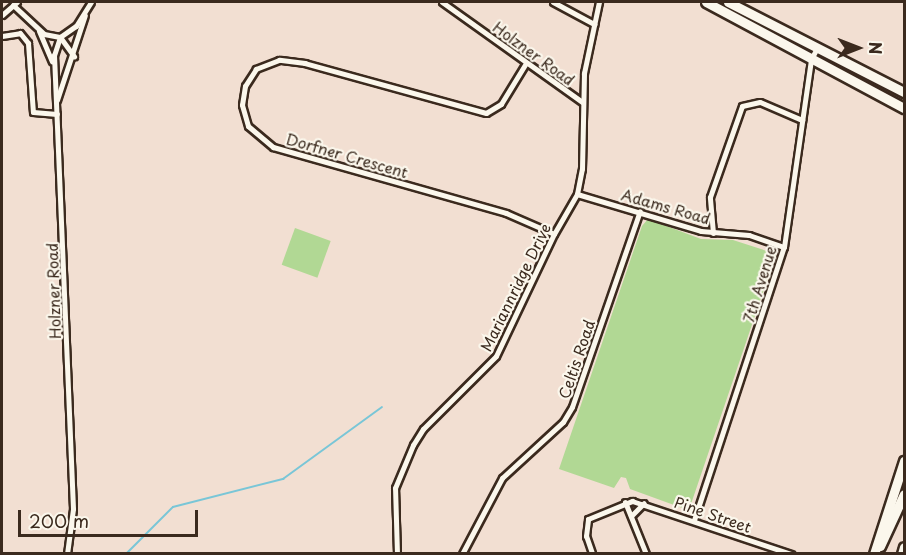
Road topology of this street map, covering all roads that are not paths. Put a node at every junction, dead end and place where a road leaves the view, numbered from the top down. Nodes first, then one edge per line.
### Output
1 (91, 2) edge
2 (442, 2) edge
3 (553, 2) edge
4 (599, 2) edge
5 (706, 2) edge
6 (728, 2) edge
7 (15, 3) edge
8 (85, 14) junction
9 (2, 15) edge
10 (594, 24) junction
11 (38, 29) junction
12 (2, 36) edge
13 (60, 37) junction
14 (817, 48) junction
15 (74, 56) junction
16 (811, 59) junction
17 (526, 63) junction
18 (54, 68) junction
19 (904, 92) edge
20 (56, 102) junction
21 (582, 102) junction
22 (904, 108) edge
23 (57, 114) junction
24 (802, 120) junction
25 (577, 194) junction
26 (640, 211) junction
27 (713, 233) junction
28 (554, 234) junction
29 (784, 247) junction
30 (904, 461) edge
31 (904, 494) edge
32 (625, 502) junction
33 (644, 503) junction
34 (631, 517) junction
35 (694, 520) junction
36 (904, 547) edge
37 (592, 553) edge
38 (67, 554) edge
39 (397, 554) edge
40 (462, 554) edge
41 (646, 554) edge
42 (791, 554) edge
43 (875, 554) edge
44 (902, 554) edge

1 - 8 street
2 - 17 street, Holzner Road
3 - 10 street
4 - 10 street, Mariannridge Drive
5 - 16 highway
6 - 14 highway
7 - 9 street
7 - 11 street
8 - 13 street
8 - 15 street, Holzner Road
10 - 21 street, Mariannridge Drive
11 - 13 street
11 - 18 street
12 - 23 street
13 - 15 street
13 - 18 street
14 - 16 street, 7th Avenue
14 - 19 highway
15 - 20 street, Holzner Road
16 - 22 highway
16 - 24 street, 7th Avenue
17 - 21 street, Holzner Road
17 - 28 street, Dorfner Crescent
18 - 20 street
20 - 23 street, Holzner Road
21 - 25 street, Mariannridge Drive
23 - 38 street, Holzner Road
24 - 27 street
24 - 29 street, 7th Avenue
25 - 26 street, Adams Road
25 - 28 street, Mariannridge Drive
26 - 27 street, Adams Road
26 - 40 street, Celtis Road
27 - 29 street, Adams Road
28 - 39 street, Mariannridge Drive
29 - 35 street, 7th Avenue
30 - 43 highway
31 - 43 highway
32 - 33 street, Pine Street
32 - 34 street
32 - 37 street
33 - 34 street
33 - 35 street, Pine Street
34 - 41 street
35 - 42 street, Pine Street
36 - 44 highway

